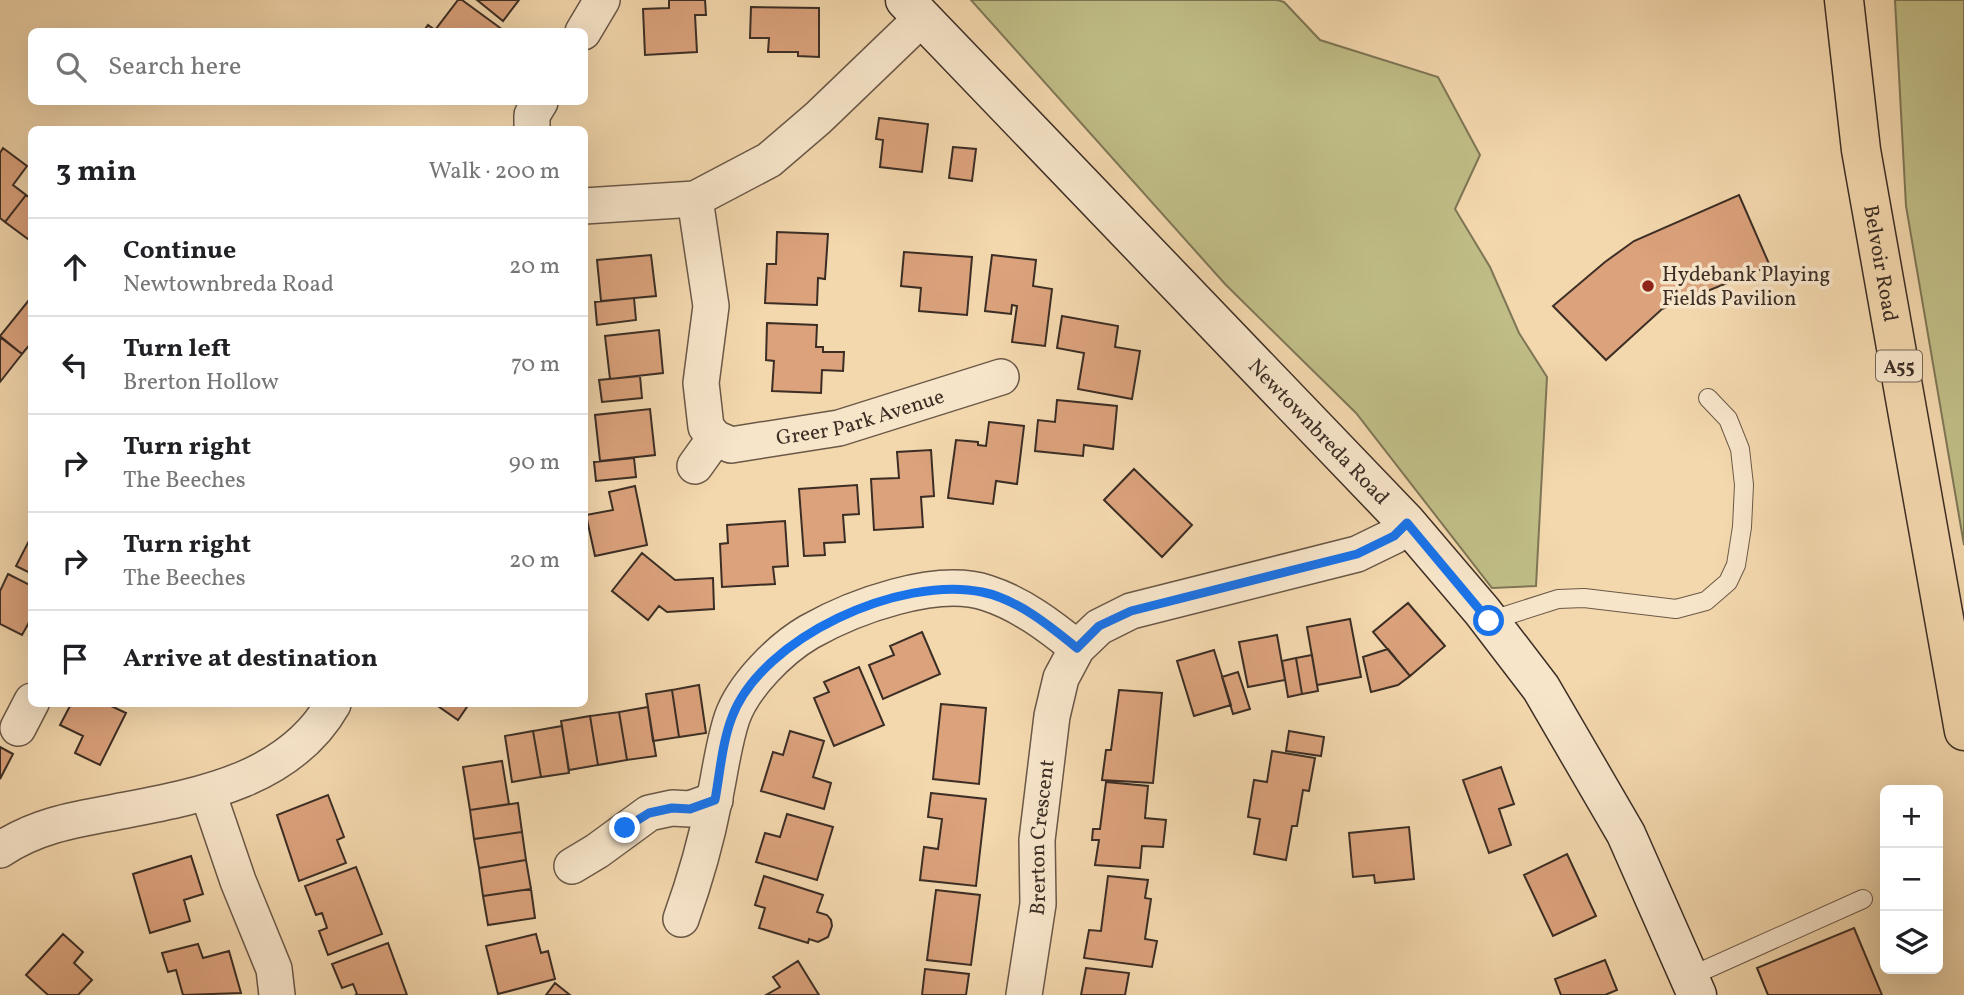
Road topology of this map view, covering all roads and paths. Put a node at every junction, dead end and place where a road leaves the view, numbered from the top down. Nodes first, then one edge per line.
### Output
1 (602, 0) edge
2 (1844, 0) edge
3 (913, 9) edge
4 (585, 28) edge
5 (538, 105) edge
6 (532, 126) edge
7 (695, 199) junction
8 (588, 206) edge
9 (1002, 377) dead end
10 (1708, 398) dead end
11 (715, 438) junction
12 (695, 466) dead end
13 (1407, 523) junction
14 (1489, 621) junction
15 (1069, 663) junction
16 (331, 707) edge
17 (1964, 731) edge
18 (208, 793) junction
19 (715, 800) junction
20 (0, 850) edge
21 (572, 866) dead end
22 (1863, 898) dead end
23 (681, 919) dead end
24 (1693, 986) edge
25 (276, 995) edge
26 (1024, 995) edge

1 - 4 street
2 - 17 highway, Belvoir Road / A55
3 - 7 street
3 - 13 street, Newtownbreda Road
5 - 6 street
7 - 8 street
7 - 11 street
9 - 11 street, Greer Park Avenue
10 - 14 lane
11 - 12 street
13 - 14 street, Newtownbreda Road
13 - 15 street
14 - 24 street, Newtownbreda Road
15 - 19 street
15 - 26 street, Brerton Crescent
16 - 18 street
18 - 20 street
18 - 25 street
19 - 21 street
19 - 23 street
22 - 24 lane

